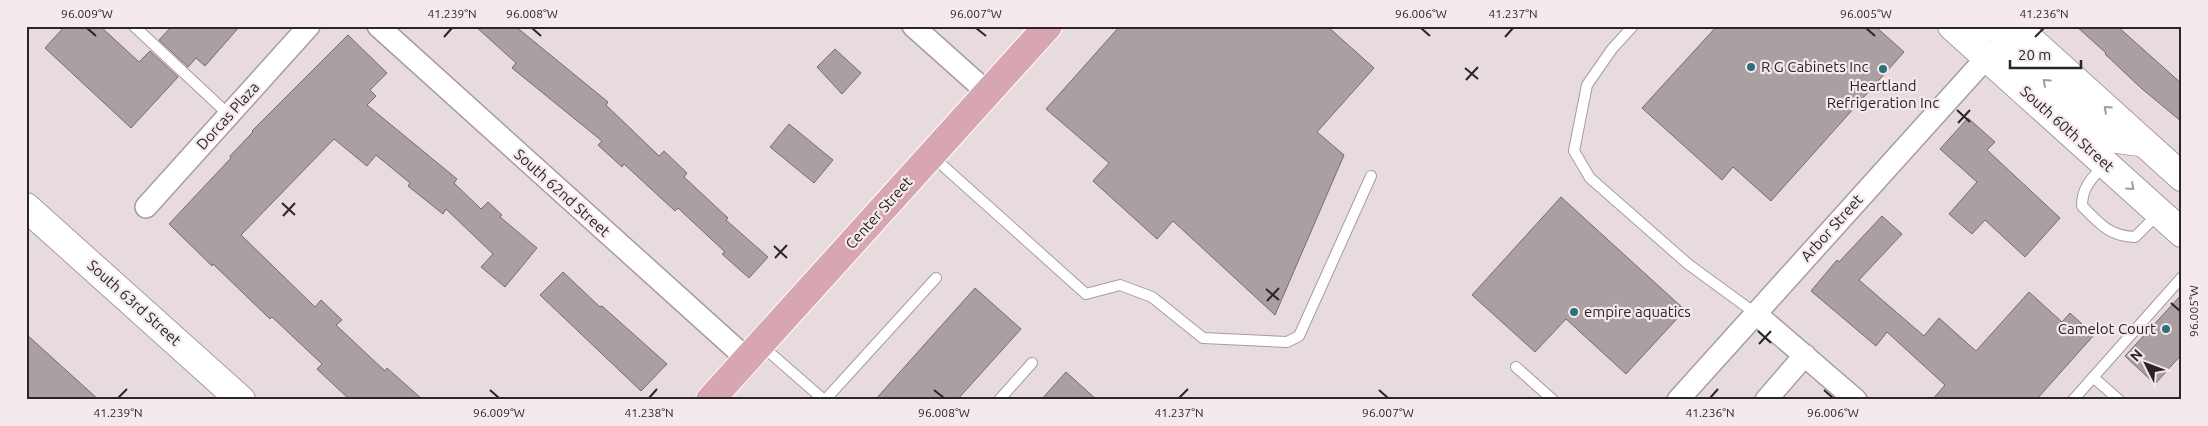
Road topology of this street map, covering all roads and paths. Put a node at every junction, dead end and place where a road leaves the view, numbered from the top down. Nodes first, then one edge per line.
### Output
1 (134, 26) edge
2 (309, 26) edge
3 (378, 26) edge
4 (913, 26) edge
5 (1048, 26) edge
6 (1633, 26) edge
7 (1952, 26) edge
8 (1988, 26) edge
9 (2014, 26) edge
10 (1987, 57) junction
11 (988, 93) junction
12 (229, 115) junction
13 (2144, 142) junction
14 (931, 156) junction
15 (2105, 164) junction
16 (1371, 176) dead end
17 (2182, 177) edge
18 (26, 207) edge
19 (146, 207) dead end
20 (2159, 212) junction
21 (2182, 233) edge
22 (2182, 277) edge
23 (936, 278) dead end
24 (1755, 313) junction
25 (753, 352) junction
26 (1805, 355) junction
27 (1032, 363) dead end
28 (1516, 367) dead end
29 (2093, 377) junction
30 (241, 400) edge
31 (710, 400) edge
32 (824, 400) edge
33 (999, 400) edge
34 (1553, 400) edge
35 (1678, 400) edge
36 (1766, 400) edge
37 (1856, 400) edge
38 (2073, 400) edge
39 (2120, 400) edge

1 - 12 lane
2 - 12 street, Dorcas Plaza
3 - 25 street, South 62nd Street
4 - 11 street
5 - 11 main road, Center Street
6 - 24 lane
7 - 10 main road, South 60th Street
8 - 9 main road
13 -> 9 main road
13 -> 10 main road
10 - 15 main road, South 60th Street
10 - 24 street, Arbor Street
11 - 14 main road, Center Street
12 - 19 street, Dorcas Plaza
13 - 17 main road
14 - 16 lane
14 - 25 main road, Center Street
15 -> 20 main road, South 60th Street
15 - 20 lane
18 - 30 main road, South 63rd Street
20 - 21 main road, South 60th Street
22 - 29 lane
23 - 32 lane
24 - 26 street
24 - 35 street, Arbor Street
25 - 31 main road, Center Street
25 - 32 lane
26 - 36 street
26 - 37 street
27 - 33 lane
28 - 34 lane
29 - 38 lane
29 - 39 lane

